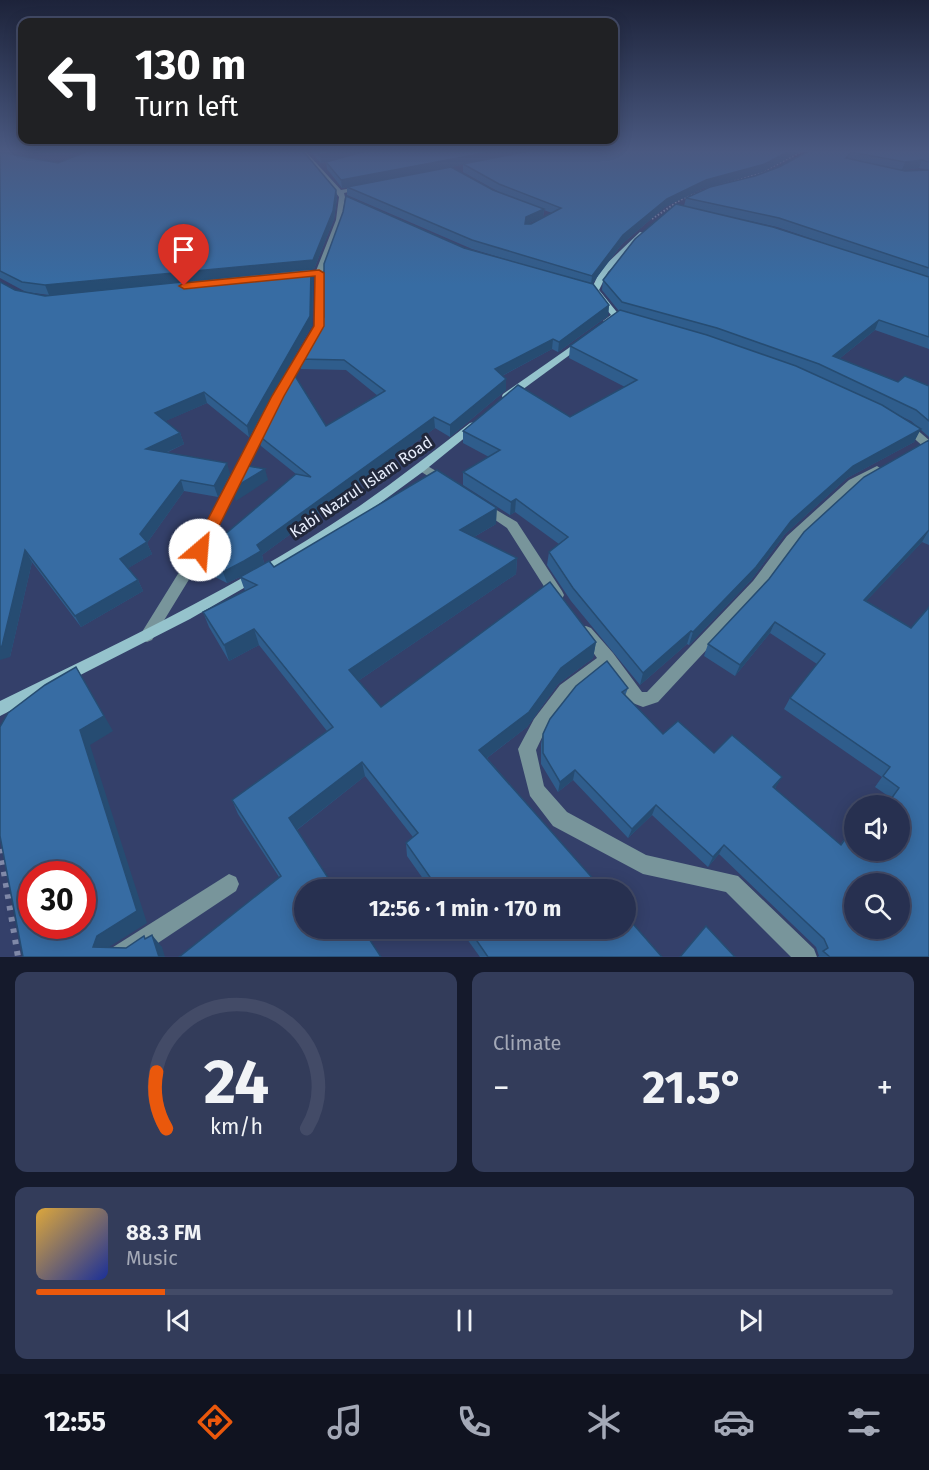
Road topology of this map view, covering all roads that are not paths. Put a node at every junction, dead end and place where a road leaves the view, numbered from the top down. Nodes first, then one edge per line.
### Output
1 (341, 196) edge
2 (343, 196) edge
3 (351, 201) edge
4 (653, 222) edge
5 (319, 273) junction
6 (284, 276) edge
7 (500, 403) edge
8 (483, 417) edge
9 (896, 420) edge
10 (923, 446) edge
11 (894, 460) edge
12 (424, 468) junction
13 (454, 487) edge
14 (473, 500) edge
15 (564, 606) edge
16 (579, 623) edge
17 (147, 636) junction
18 (608, 658) junction
19 (0, 709) edge
20 (229, 884) dead end
21 (118, 957) edge
22 (806, 957) edge

1 - 5 street
2 - 3 street
4 - 7 main road
5 - 6 street
5 - 17 street
8 - 12 main road, Kabi Nazrul Islam Road
9 - 10 street
11 - 18 street
12 - 13 street
12 - 17 main road, Kabi Nazrul Islam Road
14 - 15 street
16 - 18 street
17 - 19 main road, Kabi Nazrul Islam Road
18 - 22 street
20 - 21 street

